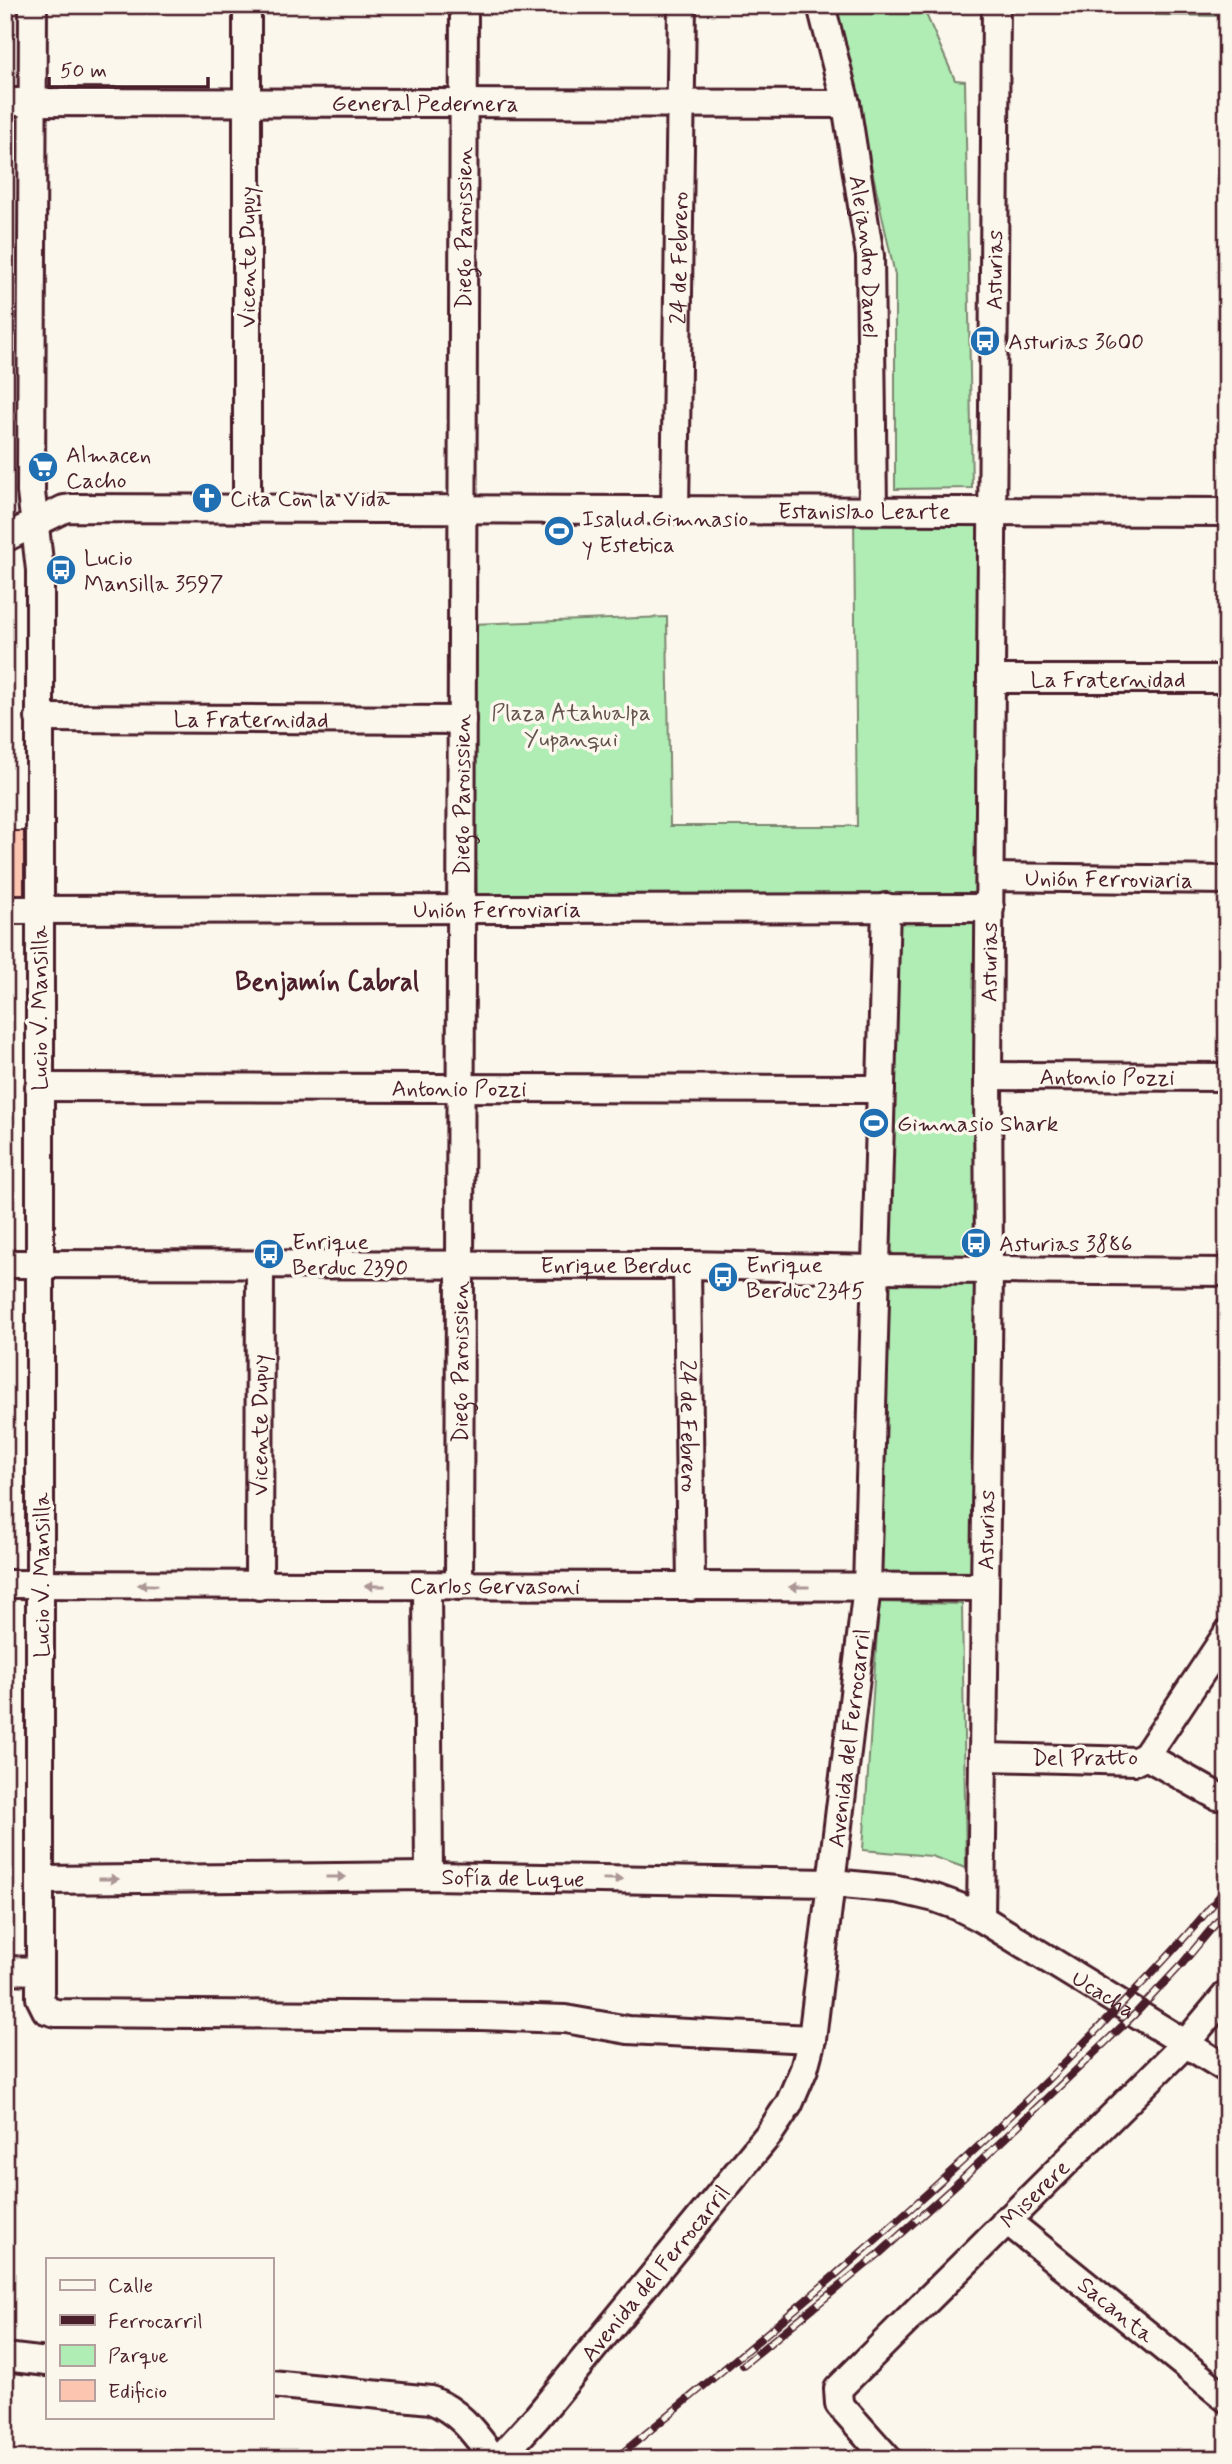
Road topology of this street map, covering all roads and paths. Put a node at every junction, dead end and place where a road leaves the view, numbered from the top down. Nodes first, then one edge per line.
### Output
1 (33, 5) edge
2 (247, 5) edge
3 (464, 5) edge
4 (682, 5) edge
5 (821, 5) edge
6 (996, 5) edge
7 (5, 102) edge
8 (247, 102) junction
9 (32, 103) junction
10 (464, 103) junction
11 (680, 103) junction
12 (846, 104) junction
13 (247, 509) junction
14 (462, 510) junction
15 (675, 510) junction
16 (873, 510) junction
17 (992, 511) junction
18 (1227, 512) edge
19 (34, 524) junction
20 (5, 538) edge
21 (991, 679) junction
22 (1227, 679) edge
23 (39, 718) junction
24 (462, 720) junction
25 (990, 877) junction
26 (1227, 880) edge
27 (461, 907) junction
28 (886, 907) junction
29 (990, 908) junction
30 (5, 910) edge
31 (39, 910) junction
32 (988, 1076) junction
33 (1227, 1077) edge
34 (39, 1087) junction
35 (461, 1088) junction
36 (881, 1089) junction
37 (5, 1264) edge
38 (39, 1264) junction
39 (260, 1264) junction
40 (460, 1264) junction
41 (687, 1265) junction
42 (876, 1269) junction
43 (989, 1269) junction
44 (1227, 1272) edge
45 (5, 1584) edge
46 (41, 1584) junction
47 (259, 1586) junction
48 (427, 1586) junction
49 (459, 1586) junction
50 (691, 1587) junction
51 (867, 1587) junction
52 (985, 1587) junction
53 (1227, 1634) edge
54 (1146, 1756) junction
55 (985, 1757) junction
56 (1217, 1796) dead end
57 (429, 1877) junction
58 (41, 1880) junction
59 (832, 1883) junction
60 (981, 1918) junction
61 (5, 1970) edge
62 (38, 1970) junction
63 (1227, 1994) edge
64 (811, 2039) junction
65 (1185, 2044) junction
66 (1227, 2069) edge
67 (1006, 2220) junction
68 (5, 2357) edge
69 (46, 2362) edge
70 (273, 2384) edge
71 (1227, 2399) edge
72 (496, 2459) edge
73 (888, 2459) edge

1 - 9 street, Lucio V. Mansilla
2 - 8 street, Vicente Dupuy
3 - 10 street, Diego Paroissien
4 - 11 street, 24 de Febrero
5 - 12 street, Alejandro Danel
6 - 17 street, Asturias
7 - 9 street, General Pedernera
8 - 9 street, General Pedernera
8 - 10 street, General Pedernera
8 - 13 street, Vicente Dupuy
9 - 19 street, Lucio V. Mansilla
10 - 11 street, General Pedernera
10 - 14 street, Diego Paroissien
11 - 12 street, General Pedernera
11 - 15 street, 24 de Febrero
12 - 16 street, Alejandro Danel
13 - 14 street, Estanislao Learte
13 - 19 street, Estanislao Learte
14 - 15 street, Estanislao Learte
14 - 24 street, Diego Paroissien
15 - 16 street, Estanislao Learte
16 - 17 street, Estanislao Learte
17 - 18 street, Estanislao Learte
17 - 21 street, Asturias
19 - 20 street, Estanislao Learte
19 - 23 street, Lucio V. Mansilla
21 - 22 street, La Fraternidad
21 - 25 street, Asturias
23 - 24 street, La Fraternidad
23 - 31 street, Lucio V. Mansilla
24 - 27 street, Diego Paroissien
25 - 26 street, Unión Ferroviaria
25 - 29 street, Asturias
27 - 28 street, Unión Ferroviaria
27 - 31 street, Unión Ferroviaria
27 - 35 street, Diego Paroissien
28 - 29 street, Unión Ferroviaria
28 - 36 street, Avenida del Ferrocarril
29 - 32 street, Asturias
30 - 31 street, Unión Ferroviaria
31 - 34 street, Lucio V. Mansilla
32 - 33 street, Antonio Pozzi
32 - 43 street, Asturias
34 - 35 street, Antonio Pozzi
34 - 38 street, Lucio V. Mansilla
35 - 36 street, Antonio Pozzi
35 - 40 street, Diego Paroissien
36 - 42 street, Avenida del Ferrocarril
37 - 38 street, Enrique Berduc
38 - 39 street, Enrique Berduc
38 - 46 street, Lucio V. Mansilla
39 - 40 street, Enrique Berduc
39 - 47 street, Vicente Dupuy
40 - 41 street, Enrique Berduc
40 - 49 street, Diego Paroissien
41 - 42 street, Enrique Berduc
41 - 50 street, 24 de Febrero
42 - 43 street, Enrique Berduc
42 - 51 street, Avenida del Ferrocarril
43 - 44 street, Enrique Berduc
43 - 52 street, Asturias
45 - 46 street, Carlos Gervasoni
47 -> 46 street, Carlos Gervasoni
46 - 58 street, Lucio V. Mansilla
48 -> 47 street, Carlos Gervasoni
48 - 49 street, Carlos Gervasoni
48 - 57 street
49 - 50 street, Carlos Gervasoni
51 -> 50 street, Carlos Gervasoni
51 - 52 street, Carlos Gervasoni
51 - 59 street, Avenida del Ferrocarril
52 - 55 street, Asturias
53 - 54 street
54 - 55 street, Del Pratto
54 - 56 street, Del Pratto
55 - 60 street, Asturias
58 -> 57 street, Sofía de Luque
57 -> 59 street, Sofía de Luque
58 - 62 street, Lucio V. Mansilla
59 - 60 street, Sofía de Luque
59 - 64 street, Avenida del Ferrocarril
60 - 65 street, Ucacha
61 - 62 street
62 - 64 street, Lucio V. Mansilla
63 - 65 street, Miserere
64 - 72 street, Avenida del Ferrocarril
65 - 66 street, Ucacha
65 - 67 street, Miserere
67 - 71 street, Sacanta
67 - 73 street, Miserere
68 - 69 street
70 - 72 street

